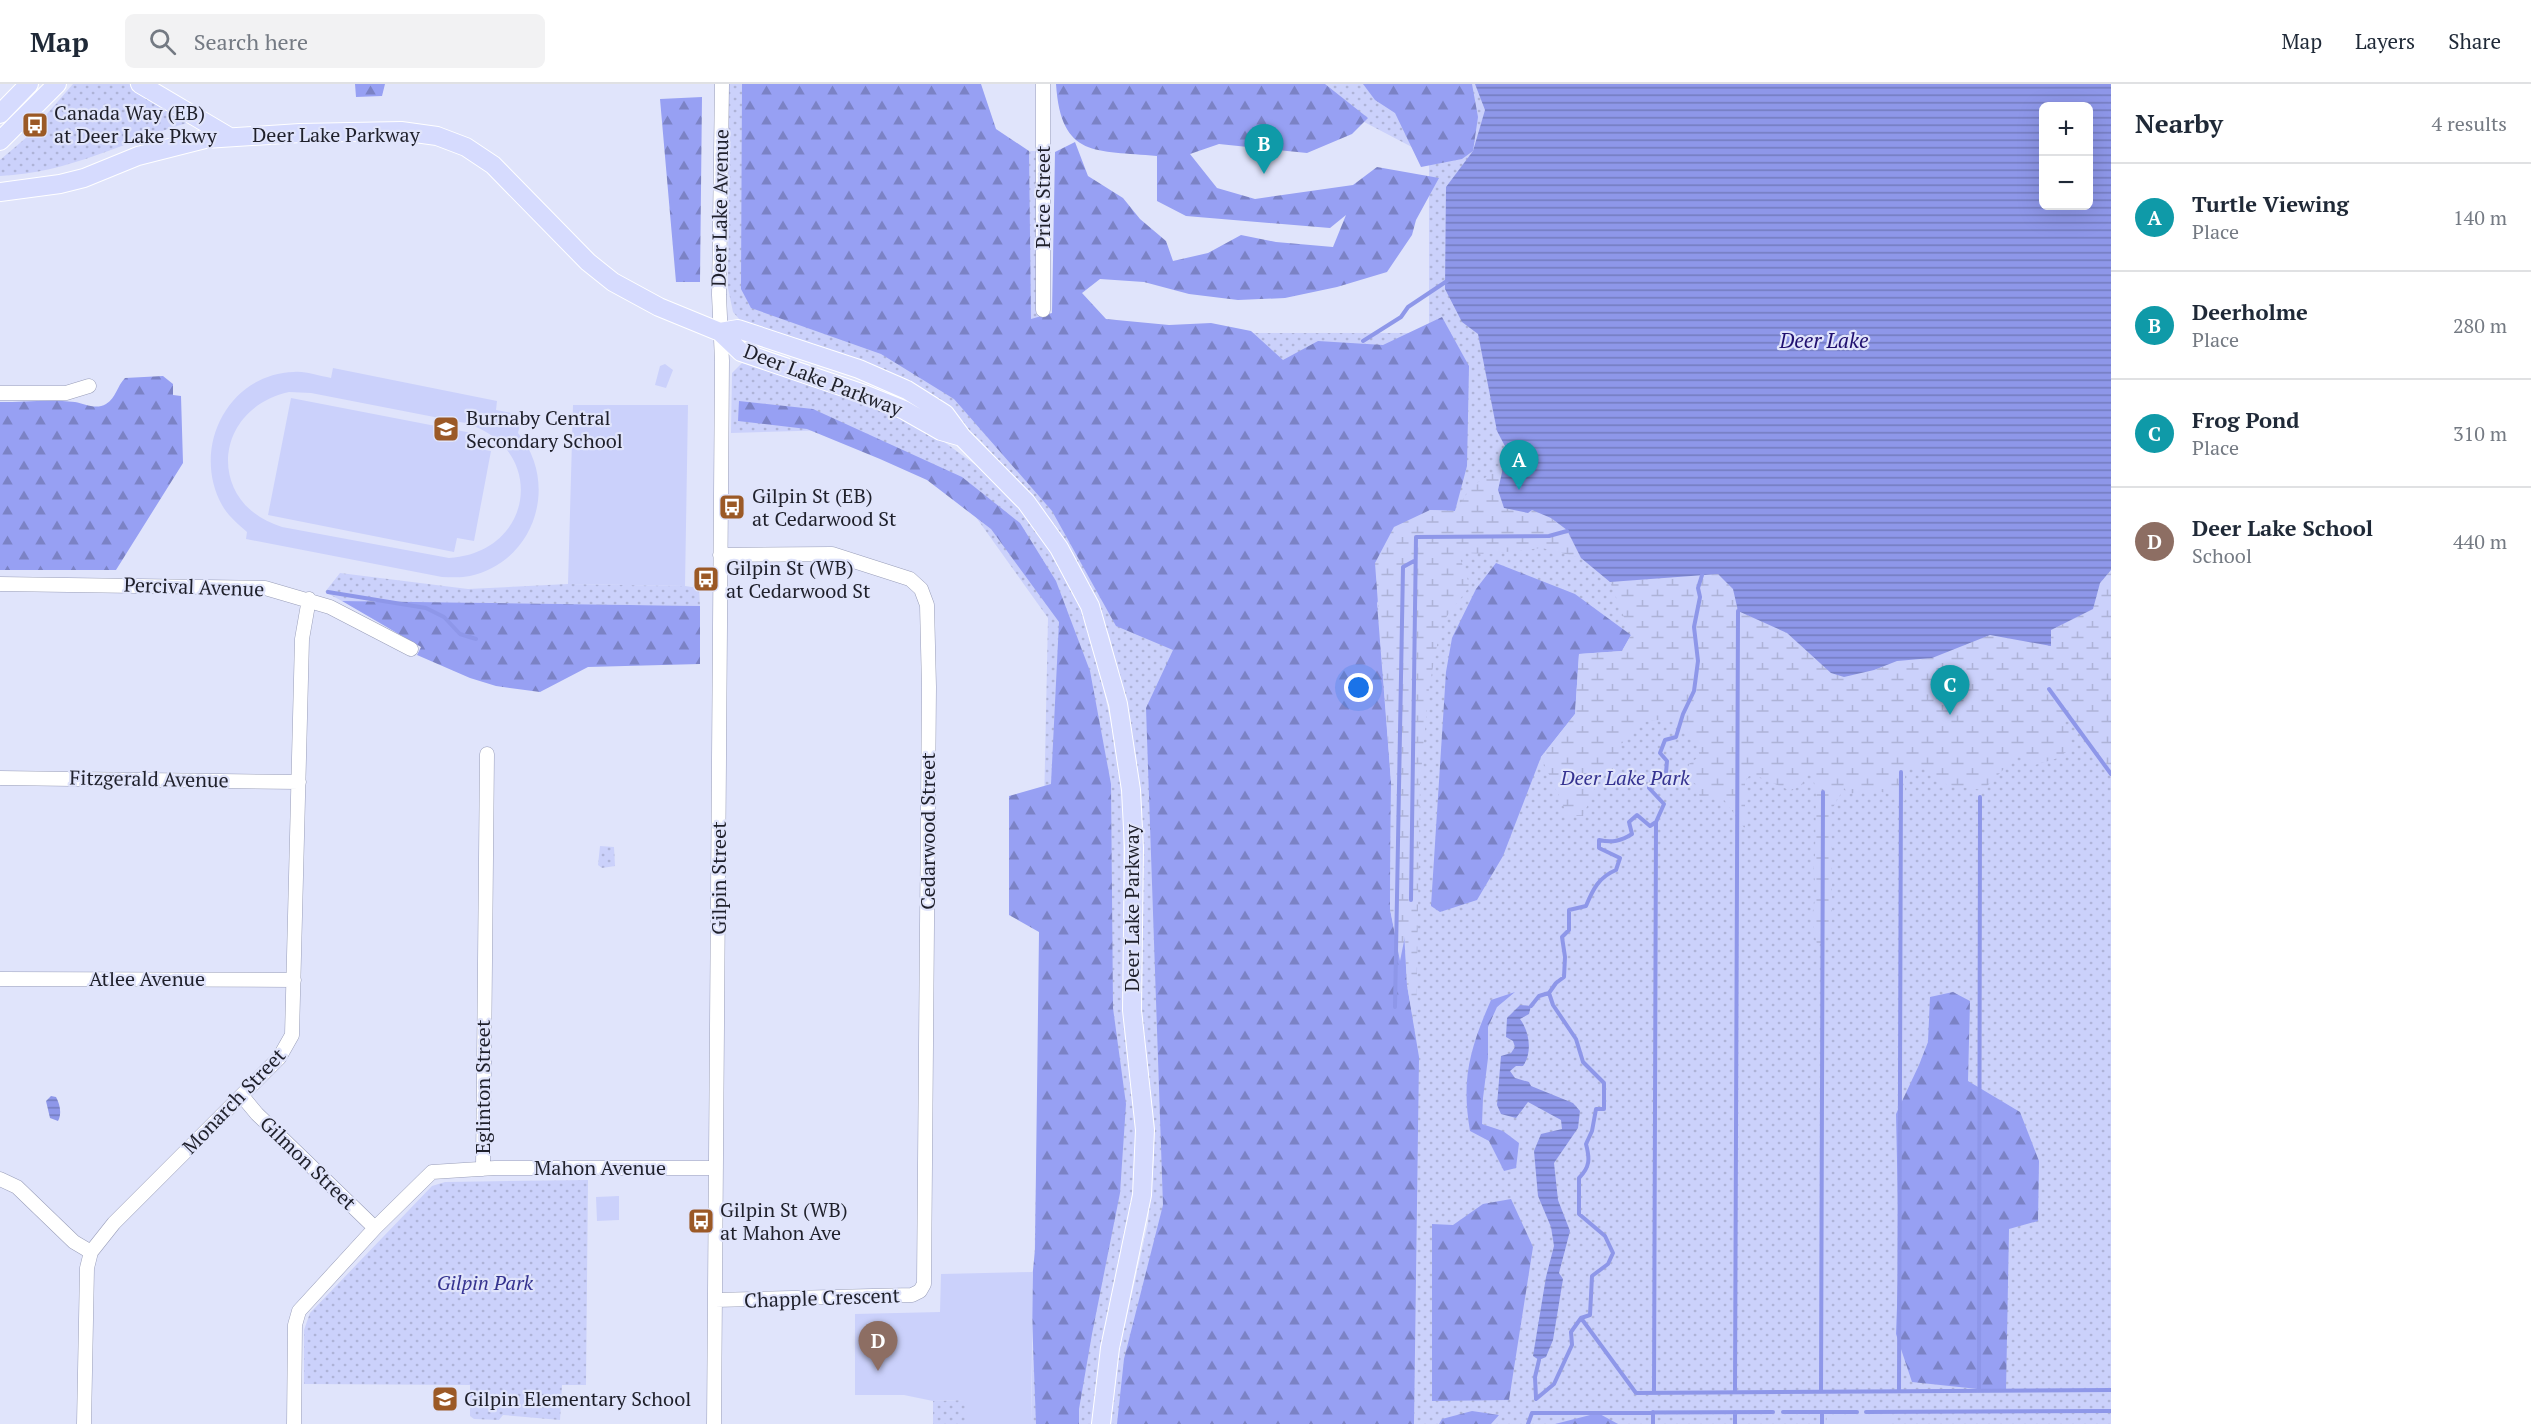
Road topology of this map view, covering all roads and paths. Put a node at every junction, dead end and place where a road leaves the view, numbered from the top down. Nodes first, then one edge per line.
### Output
1 (29, 84) edge
2 (57, 84) edge
3 (140, 84) edge
4 (722, 84) edge
5 (1043, 84) edge
6 (0, 114) edge
7 (228, 136) junction
8 (0, 141) edge
9 (0, 192) edge
10 (1043, 310) dead end
11 (720, 332) junction
12 (89, 386) dead end
13 (0, 393) edge
14 (720, 555) junction
15 (0, 584) edge
16 (309, 599) junction
17 (411, 649) dead end
18 (487, 754) dead end
19 (0, 778) edge
20 (299, 782) junction
21 (0, 979) edge
22 (294, 980) junction
23 (242, 1096) junction
24 (716, 1168) junction
25 (483, 1169) junction
26 (0, 1179) edge
27 (375, 1228) junction
28 (91, 1252) junction
29 (924, 1284) joint
30 (715, 1300) junction
31 (84, 1424) edge
32 (294, 1424) edge
33 (714, 1424) edge
34 (1101, 1424) edge

1 - 6 main road
2 - 8 main road
3 - 7 main road
4 - 11 street, Deer Lake Avenue
5 - 10 street, Price Street
7 - 9 main road, Deer Lake Parkway
7 - 11 main road, Deer Lake Parkway
11 - 14 street, Gilpin Street
11 - 34 main road, Deer Lake Parkway
12 - 13 street
14 - 24 street, Gilpin Street
14 - 29 street, Cedarwood Street
15 - 16 street, Percival Avenue
16 - 17 street, Percival Avenue
16 - 20 street, Monarch Street
18 - 25 street, Eglinton Street
19 - 20 street, Fitzgerald Avenue
20 - 22 street, Monarch Street
21 - 22 street, Atlee Avenue
22 - 23 street, Monarch Street
23 - 27 street, Gilmon Street
23 - 28 street, Monarch Street
24 - 25 street, Mahon Avenue
24 - 30 street, Gilpin Street
25 - 27 street, Eglinton Street
26 - 28 street
27 - 32 street, Eglinton Street
28 - 31 street, Monarch Street
29 - 30 street, Chapple Crescent
30 - 33 street, Gilpin Street

